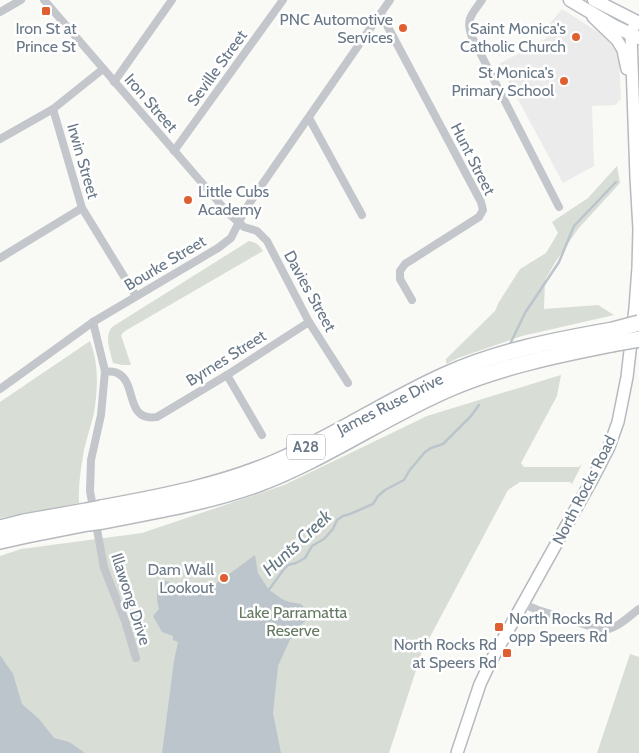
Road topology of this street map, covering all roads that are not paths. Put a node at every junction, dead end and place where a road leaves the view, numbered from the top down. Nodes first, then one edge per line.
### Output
1 (21, 0) edge
2 (44, 0) edge
3 (172, 0) edge
4 (283, 0) edge
5 (390, 0) edge
6 (482, 0) edge
7 (570, 0) edge
8 (590, 5) edge
9 (0, 12) edge
10 (380, 14) junction
11 (637, 22) edge
12 (635, 37) edge
13 (639, 60) edge
14 (103, 69) junction
15 (114, 82) junction
16 (633, 87) junction
17 (53, 109) junction
18 (310, 118) junction
19 (0, 139) edge
20 (174, 151) junction
21 (559, 207) dead end
22 (82, 208) junction
23 (362, 216) dead end
24 (239, 223) junction
25 (0, 258) edge
26 (136, 296) junction
27 (412, 300) dead end
28 (93, 322) junction
29 (309, 322) junction
30 (639, 325) edge
31 (612, 337) junction
32 (639, 340) edge
33 (105, 371) junction
34 (227, 375) junction
35 (348, 383) dead end
36 (0, 389) edge
37 (262, 435) dead end
38 (94, 516) junction
39 (0, 528) edge
40 (0, 541) edge
41 (523, 604) junction
42 (639, 610) edge
43 (136, 658) dead end
44 (457, 753) edge

1 - 9 street
2 - 14 street, Iron Street
3 - 15 street
4 - 20 street, Seville Street
5 - 10 street, Bourke Street
6 - 21 street
7 - 8 main road
8 - 11 main road
8 - 12 main road
8 - 16 main road, North Rocks Road
10 - 18 street, Bourke Street
10 - 27 street, Hunt Street
11 - 12 main road, North Rocks Road
12 - 16 main road, North Rocks Road
13 - 16 main road
14 - 15 street, Iron Street
14 - 17 street
15 - 20 street, Iron Street
16 - 41 main road, North Rocks Road
17 - 19 street
17 - 22 street, Irwin Street
18 - 23 street
18 - 24 street, Bourke Street
20 - 24 street, Iron Street
22 - 25 street
22 - 26 street, Irwin Street
24 - 26 street, Bourke Street
24 - 29 street, Davies Street
26 - 28 street, Bourke Street
28 - 33 street, Illawong Drive
28 - 36 street, Bourke Street
29 - 34 street, Byrnes Street
29 - 35 street, Davies Street
30 - 31 highway, James Ruse Drive / A28, bridge
31 - 32 highway, A28, bridge
31 - 38 highway, James Ruse Drive / A28
33 - 34 street, Byrnes Street
33 - 43 street, Illawong Drive
34 - 37 street
38 - 39 highway, James Ruse Drive / A28
38 - 40 highway, James Ruse Drive / A28
41 - 42 street
41 - 44 main road, North Rocks Road

